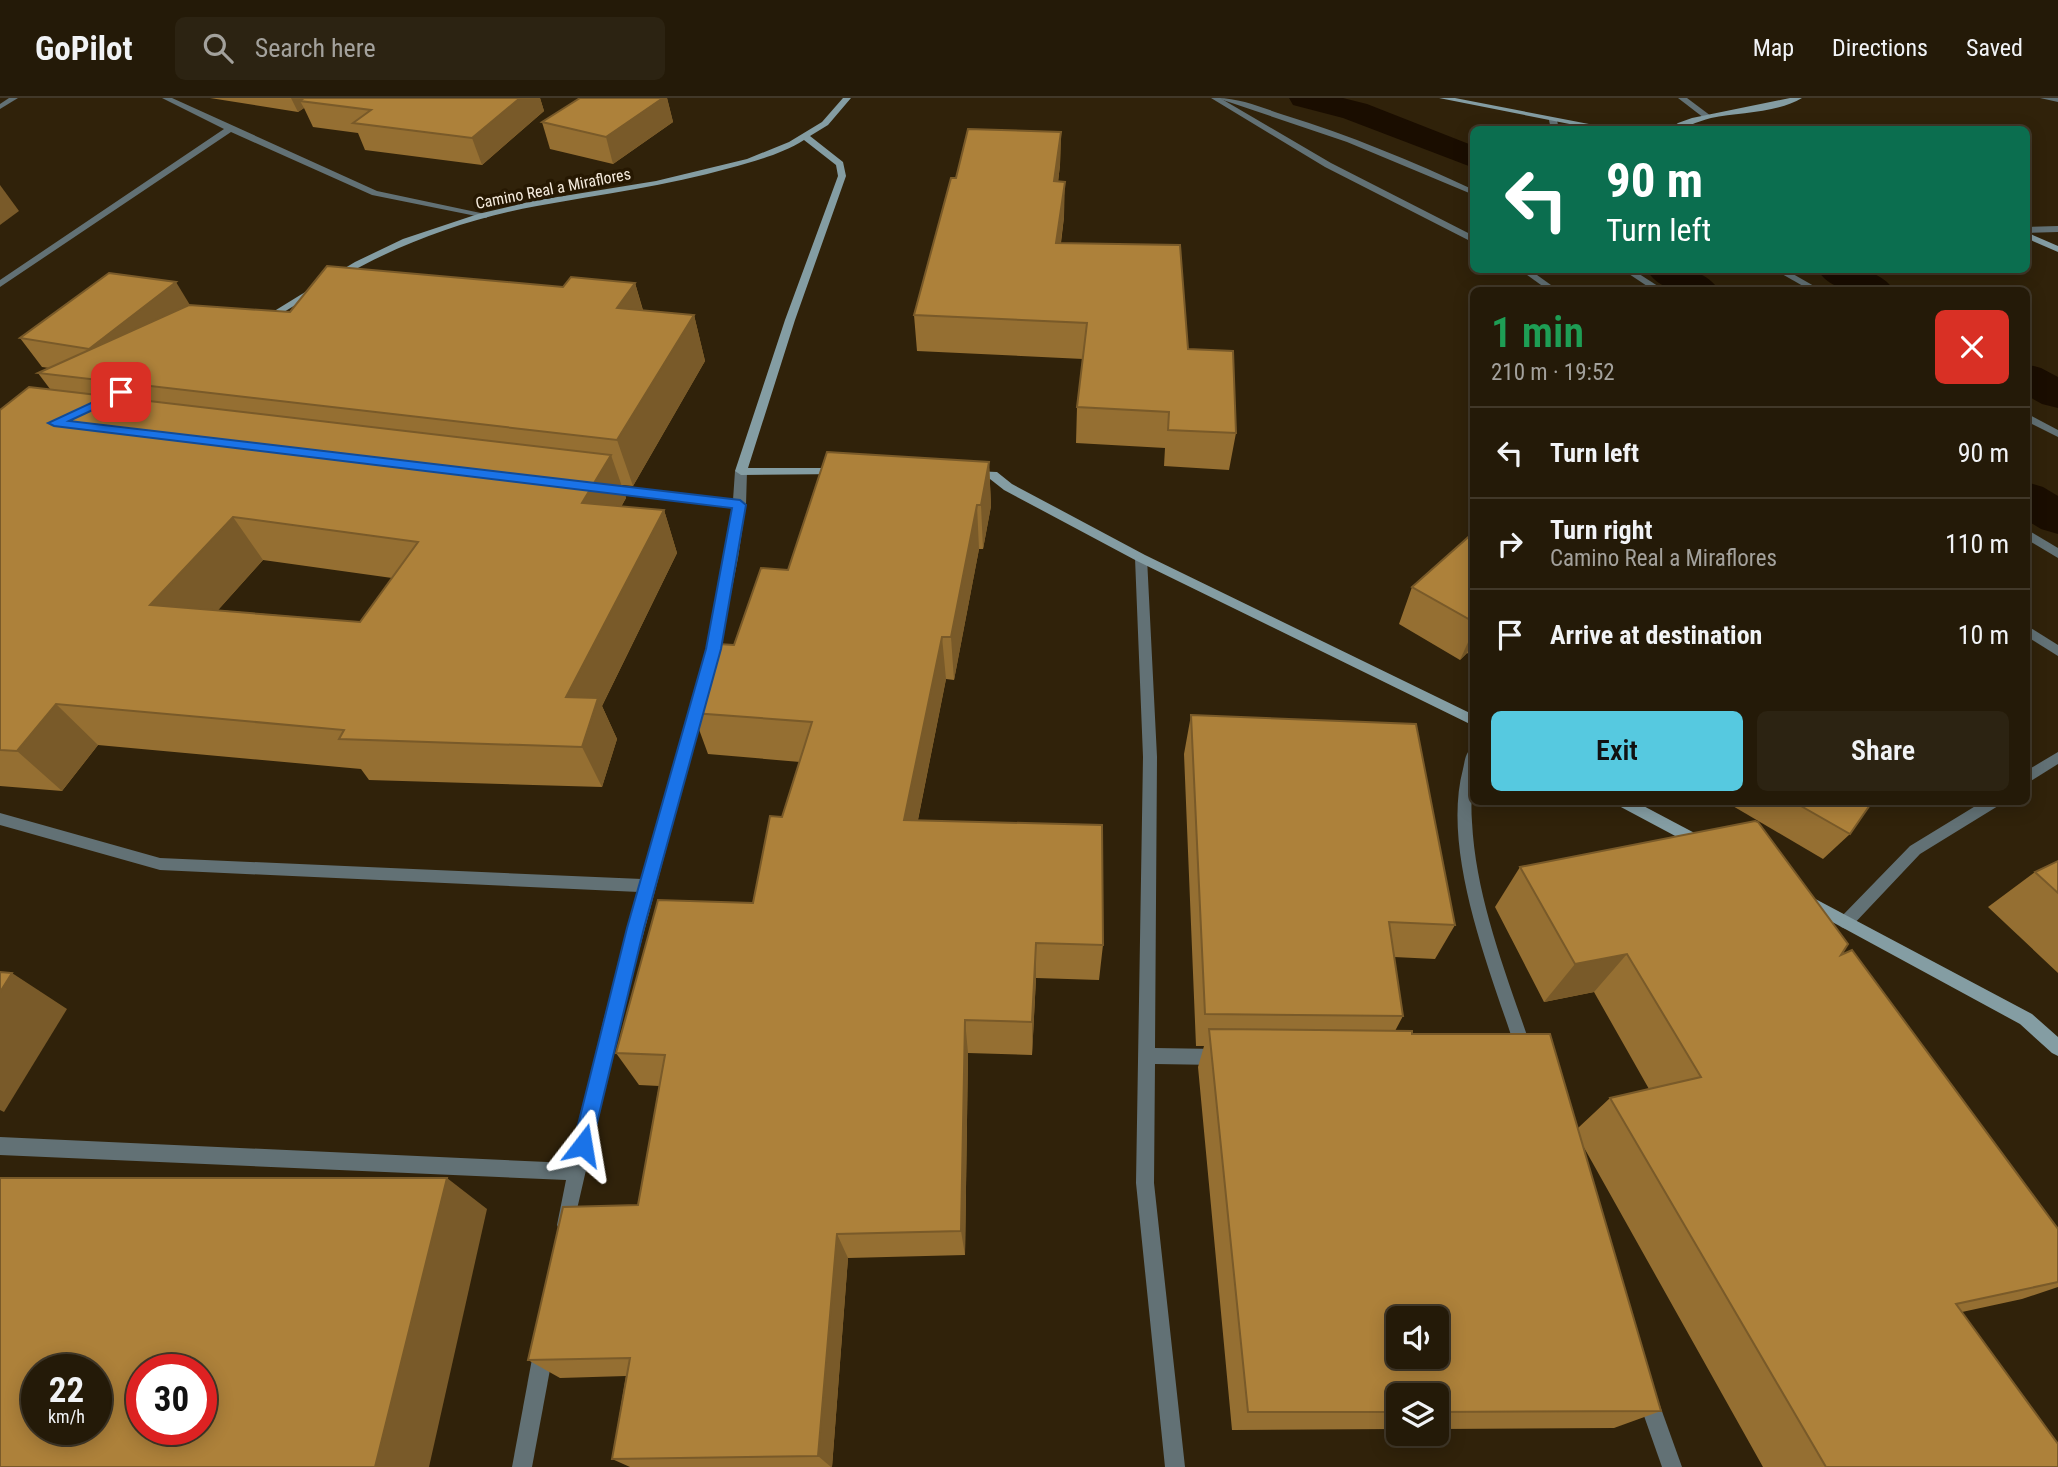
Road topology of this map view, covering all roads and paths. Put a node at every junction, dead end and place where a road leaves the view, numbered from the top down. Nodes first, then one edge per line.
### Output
1 (14, 98) edge
2 (166, 98) edge
3 (847, 98) edge
4 (1215, 98) edge
5 (1221, 98) edge
6 (1443, 98) edge
7 (1682, 98) edge
8 (1798, 98) edge
9 (2044, 98) edge
10 (2058, 100) edge
11 (0, 107) edge
12 (1707, 117) junction
13 (1552, 120) junction
14 (1554, 126) edge
15 (1590, 126) edge
16 (1679, 126) edge
17 (230, 129) junction
18 (806, 137) junction
19 (1470, 191) edge
20 (486, 215) junction
21 (2030, 229) edge
22 (2058, 229) edge
23 (2030, 237) edge
24 (1470, 238) edge
25 (2058, 249) edge
26 (1529, 273) edge
27 (1632, 273) edge
28 (1785, 273) edge
29 (0, 284) edge
30 (1549, 287) edge
31 (1654, 287) edge
32 (1811, 287) edge
33 (251, 327) edge
34 (2030, 418) edge
35 (2058, 434) edge
36 (741, 471) junction
37 (851, 473) edge
38 (962, 475) edge
39 (589, 486) edge
40 (740, 505) junction
41 (2030, 536) edge
42 (2058, 554) edge
43 (1141, 558) junction
44 (2030, 632) edge
45 (2058, 651) edge
46 (1470, 719) edge
47 (2058, 757) edge
48 (1470, 762) edge
49 (2030, 776) edge
50 (1629, 805) edge
51 (1988, 805) edge
52 (0, 819) edge
53 (1717, 852) edge
54 (647, 886) junction
55 (1788, 890) edge
56 (1846, 922) junction
57 (2058, 1048) edge
58 (1146, 1056) junction
59 (1241, 1057) edge
60 (1525, 1064) edge
61 (0, 1146) edge
62 (576, 1172) junction
63 (564, 1239) edge
64 (547, 1333) edge
65 (1639, 1375) edge
66 (522, 1467) edge
67 (1175, 1467) edge
68 (1672, 1467) edge

1 - 11 street
2 - 17 street
3 - 18 street, Camino Real a Miraflores
4 - 24 street
5 - 19 street
6 - 13 street
7 - 12 street
8 - 12 street
9 - 10 street
12 - 16 street
13 - 14 street
13 - 15 street
17 - 20 street
17 - 29 street
18 - 20 street, Camino Real a Miraflores
18 - 36 street
20 - 33 street, Camino Real a Miraflores
21 - 22 street
23 - 25 street
26 - 30 street
27 - 31 street
28 - 32 street
34 - 35 street
36 - 37 street
36 - 40 street
38 - 43 street
39 - 40 street
40 - 54 street
41 - 42 street
43 - 46 street
43 - 58 street
44 - 45 street
47 - 49 street
48 - 60 street
50 - 53 street
51 - 56 street
52 - 54 street
54 - 62 street
55 - 56 street
56 - 57 street
58 - 59 street
58 - 67 street
61 - 62 street
62 - 63 street
64 - 66 street
65 - 68 street

